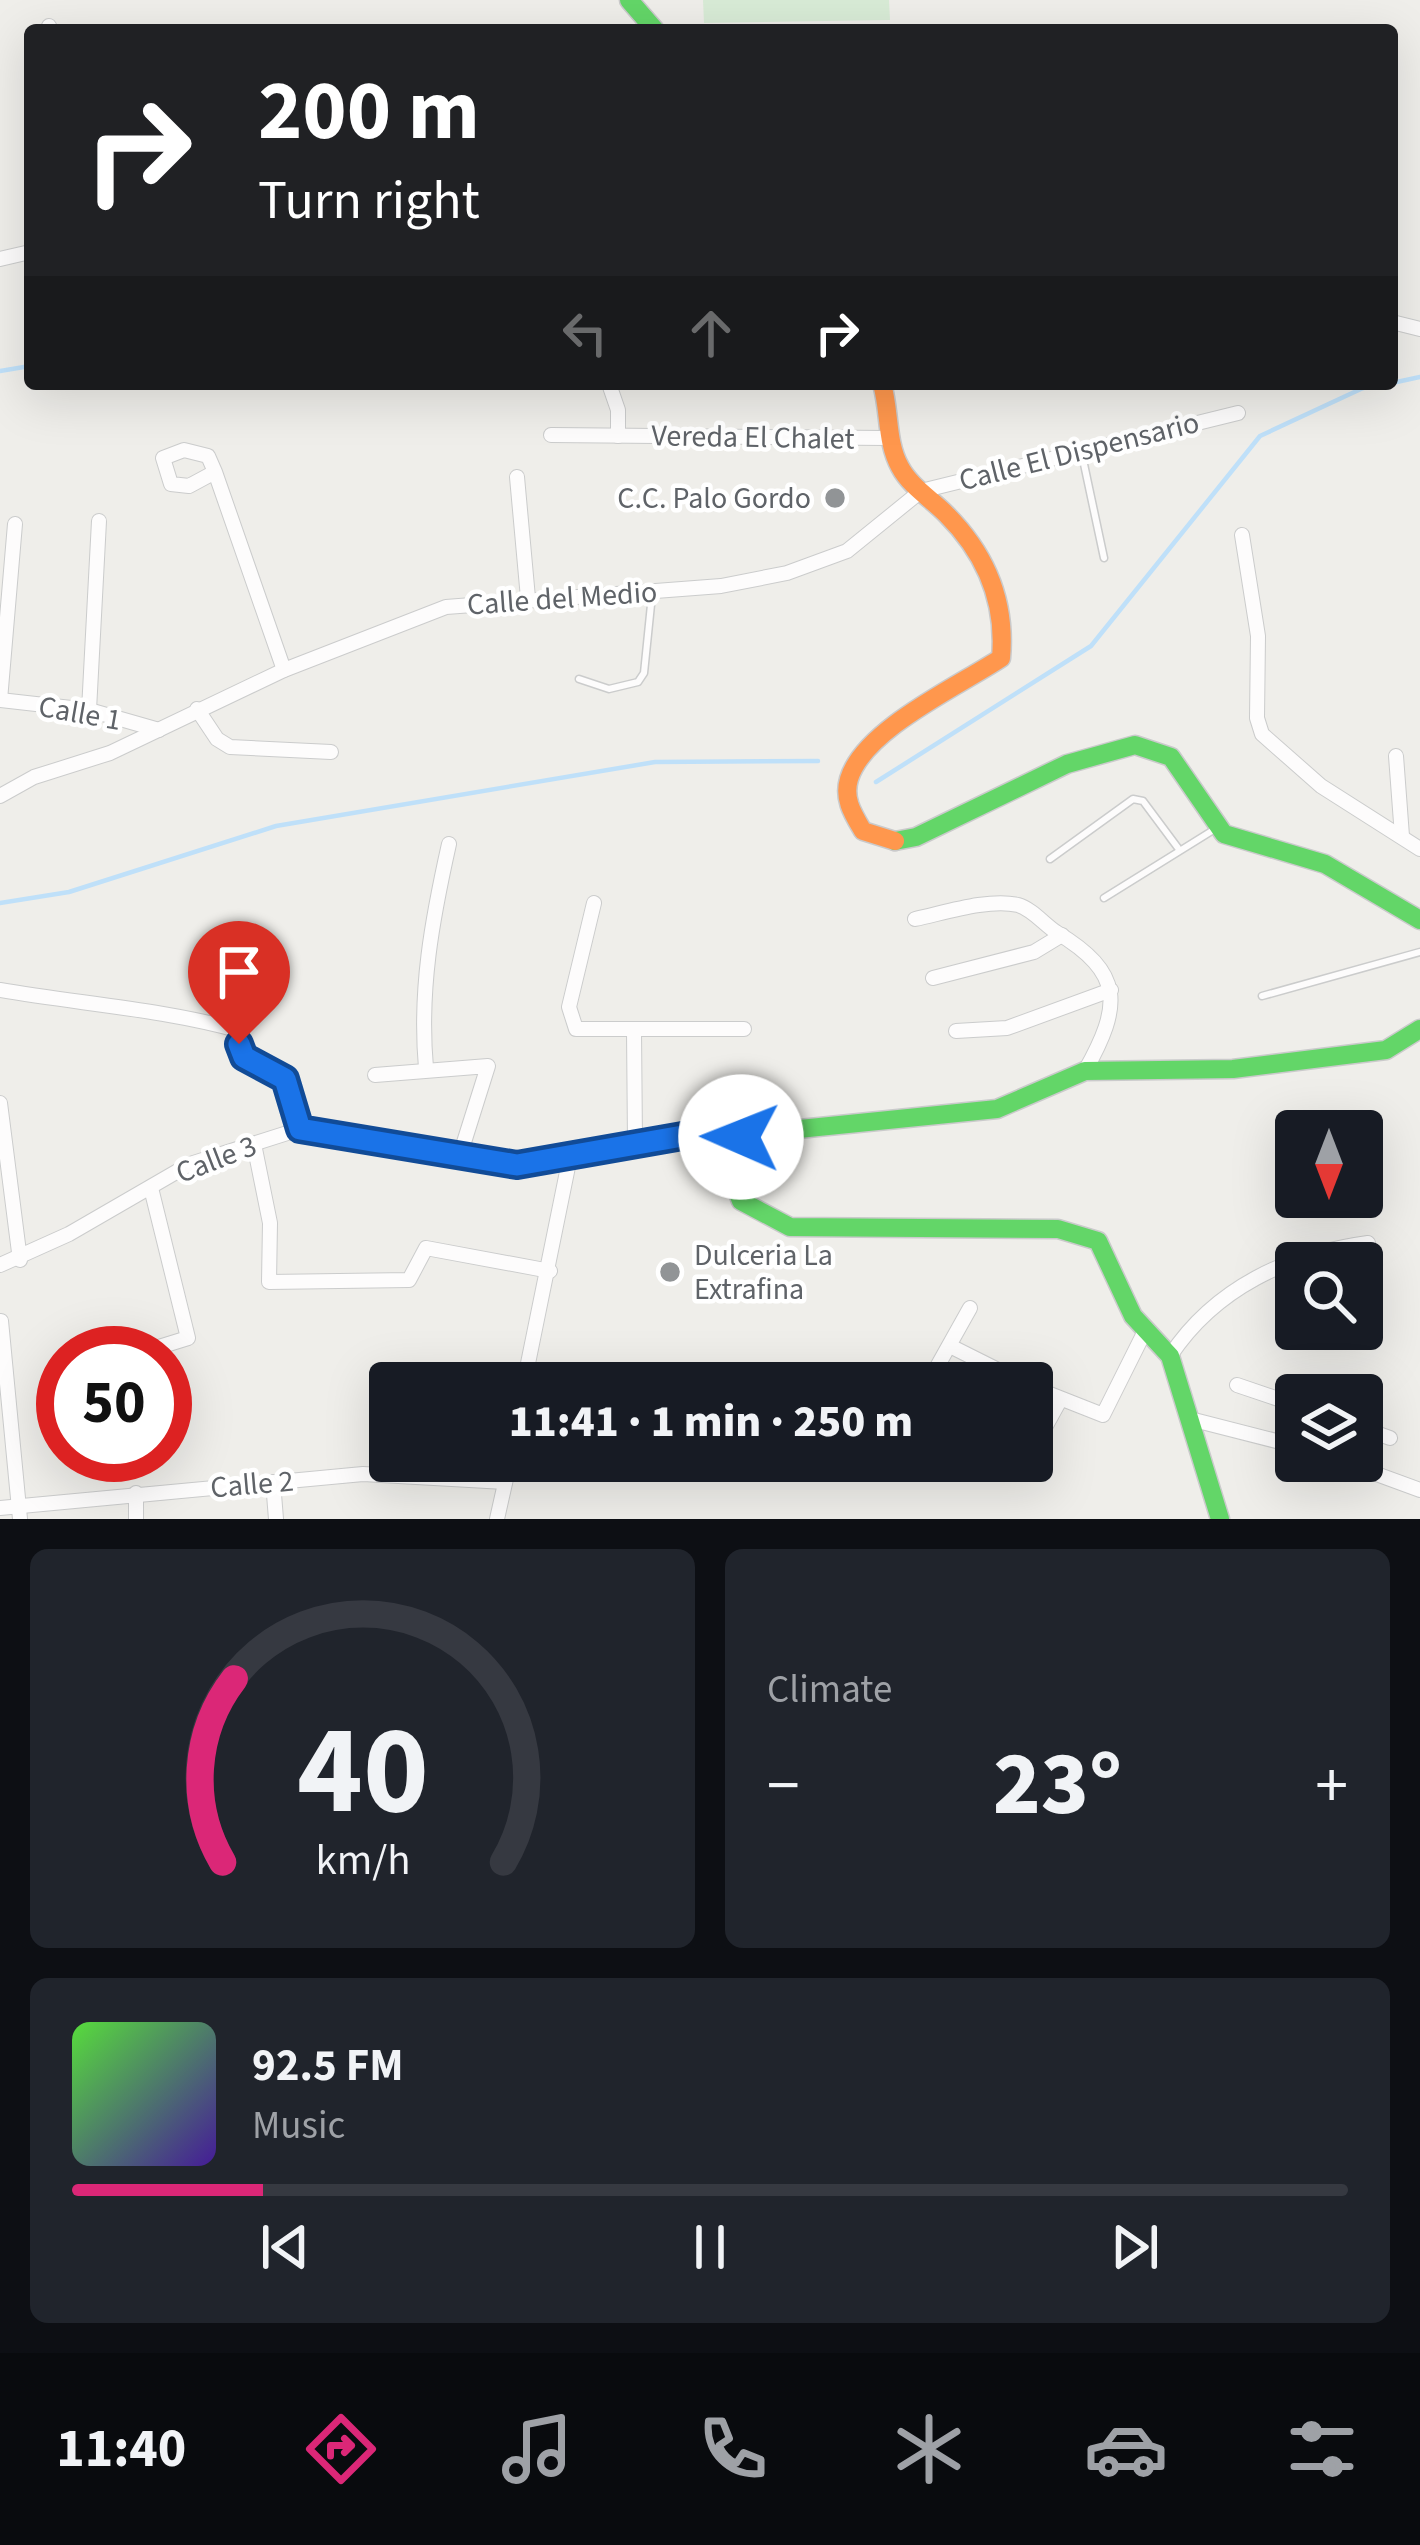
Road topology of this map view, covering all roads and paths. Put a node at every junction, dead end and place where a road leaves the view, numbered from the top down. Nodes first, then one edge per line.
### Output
1 (629, 0) edge
2 (650, 24) edge
3 (611, 390) edge
4 (884, 390) edge
5 (1238, 413) dead end
6 (550, 434) dead end
7 (618, 436) junction
8 (887, 438) junction
9 (1081, 449) junction
10 (215, 472) dead end
11 (517, 477) dead end
12 (921, 491) junction
13 (99, 521) dead end
14 (15, 524) dead end
15 (1242, 535) dead end
16 (1104, 558) dead end
17 (653, 591) junction
18 (528, 598) junction
19 (284, 670) junction
20 (580, 679) dead end
21 (0, 700) edge
22 (197, 709) junction
23 (89, 710) junction
24 (158, 730) junction
25 (331, 752) dead end
26 (1396, 756) dead end
27 (0, 796) edge
28 (1218, 827) junction
29 (1402, 836) junction
30 (449, 844) dead end
31 (1178, 848) junction
32 (1420, 849) edge
33 (1050, 860) dead end
34 (1104, 898) dead end
35 (594, 903) dead end
36 (915, 919) dead end
37 (1420, 920) edge
38 (1062, 935) junction
39 (1420, 952) edge
40 (266, 970) dead end
41 (933, 978) dead end
42 (0, 990) edge
43 (1111, 990) junction
44 (1262, 995) dead end
45 (744, 1029) dead end
46 (1420, 1029) edge
47 (241, 1031) junction
48 (634, 1031) junction
49 (956, 1031) dead end
50 (426, 1068) junction
51 (1085, 1071) junction
52 (375, 1076) dead end
53 (0, 1103) edge
54 (300, 1129) junction
55 (635, 1142) junction
56 (733, 1142) junction
57 (254, 1144) junction
58 (460, 1155) junction
59 (570, 1157) junction
60 (151, 1188) junction
61 (5, 1197) edge
62 (20, 1260) junction
63 (0, 1265) edge
64 (1275, 1269) edge
65 (550, 1271) junction
66 (970, 1308) dead end
67 (1, 1322) edge
68 (185, 1326) edge
69 (1145, 1331) junction
70 (950, 1346) junction
71 (1170, 1356) junction
72 (529, 1362) edge
73 (940, 1362) edge
74 (982, 1362) edge
75 (3, 1383) edge
76 (1238, 1385) dead end
77 (1275, 1398) edge
78 (1053, 1399) edge
79 (1059, 1402) junction
80 (1053, 1413) edge
81 (1194, 1420) junction
82 (1383, 1436) edge
83 (1390, 1438) dead end
84 (1275, 1440) edge
85 (369, 1475) edge
86 (1383, 1477) edge
87 (273, 1482) junction
88 (491, 1482) edge
89 (505, 1483) joint
90 (1420, 1490) edge
91 (136, 1492) junction
92 (0, 1508) edge
93 (19, 1512) edge
94 (136, 1519) edge
95 (276, 1519) edge
96 (497, 1519) edge
97 (1220, 1519) edge

1 - 2 main road
3 - 7 street, Vereda El Chalet
4 - 8 main road
5 - 9 street, Calle El Dispensario
6 - 7 street, Vereda El Chalet
7 - 8 street, Vereda El Chalet
8 - 12 main road
9 - 12 street, Calle El Dispensario
9 - 16 lane
10 - 19 street
11 - 18 street
12 - 17 street, Calle del Medio
12 - 28 main road
13 - 23 street
14 - 21 street
15 - 29 street
17 - 18 street, Calle del Medio
17 - 20 lane
18 - 19 street, Calle del Medio
19 - 22 street, Calle del Medio
21 - 23 street, Calle 1
22 - 24 street, Calle del Medio
22 - 25 street
23 - 24 street, Calle 1
24 - 27 street, Calle del Medio
26 - 29 street
28 - 31 lane
28 - 37 main road
29 - 32 street
30 - 50 street
31 - 33 lane
31 - 34 lane
35 - 48 street
36 - 38 street
38 - 41 street
38 - 43 street
39 - 44 lane
40 - 47 street
42 - 47 street
43 - 49 street
43 - 51 street
45 - 48 street
46 - 51 main road
47 - 54 street
48 - 55 street
50 - 52 street
50 - 58 street
51 - 56 main road
53 - 61 street
54 - 57 street, Calle 3
54 - 58 street, Calle 3
55 - 56 street, Calle 3
55 - 59 street, Calle 3
56 - 69 main road
57 - 60 street, Calle 3
57 - 65 street
58 - 59 street, Calle 3
59 - 65 street
60 - 62 street, Calle 3
60 - 68 street
61 - 62 street
62 - 63 street, Calle 3
64 - 71 street
65 - 72 street
66 - 70 street
67 - 75 street
69 - 71 main road
69 - 79 street
70 - 73 street
70 - 74 street
71 - 81 main road
75 - 93 street
76 - 77 street
78 - 79 street
79 - 80 street
81 - 84 street
81 - 97 main road
82 - 83 street
85 - 87 street, Calle 2
86 - 90 street
87 - 91 street, Calle 2
87 - 95 street
88 - 89 street, Calle 2
89 - 96 street
91 - 93 street, Calle 2
91 - 94 street
92 - 93 street, Calle 2

